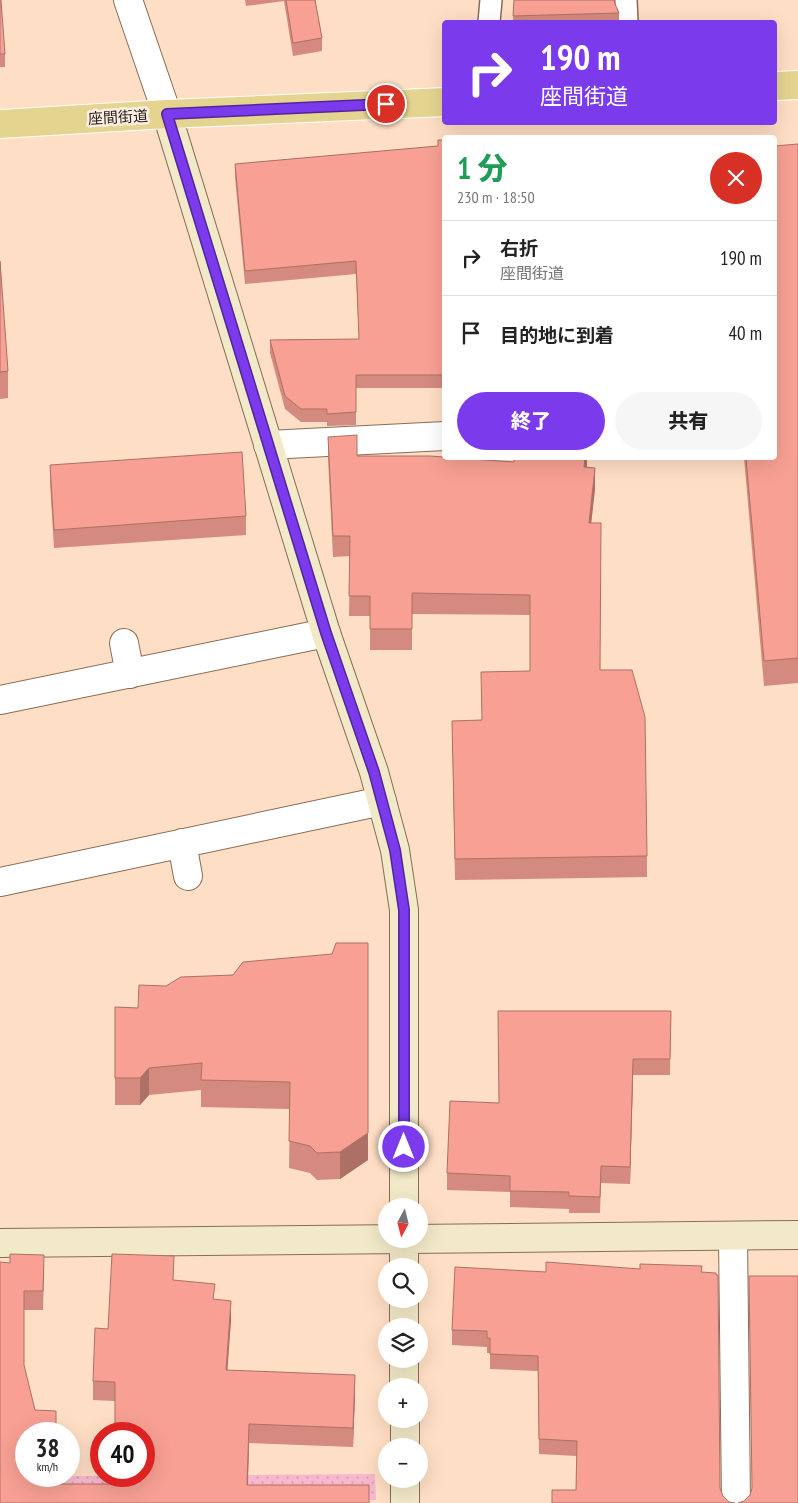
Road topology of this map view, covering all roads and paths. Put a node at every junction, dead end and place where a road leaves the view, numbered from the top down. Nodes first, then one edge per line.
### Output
1 (128, 0) edge
2 (491, 0) edge
3 (626, 0) edge
4 (489, 20) edge
5 (627, 20) edge
6 (798, 85) edge
7 (777, 86) edge
8 (442, 102) edge
9 (167, 114) junction
10 (0, 124) edge
11 (442, 436) edge
12 (268, 445) junction
13 (326, 633) junction
14 (124, 643) dead end
15 (130, 674) junction
16 (0, 700) edge
17 (382, 801) junction
18 (182, 843) junction
19 (188, 876) dead end
20 (0, 882) edge
21 (404, 1198) edge
22 (798, 1236) edge
23 (733, 1237) junction
24 (378, 1239) edge
25 (428, 1239) edge
26 (0, 1243) edge
27 (405, 1488) edge
28 (405, 1503) edge
29 (736, 1503) edge

1 - 9 street
2 - 4 lane
3 - 5 lane
6 - 7 main road
8 - 9 main road, 座間街道
9 - 10 main road, 座間街道
9 - 12 street
11 - 12 street
12 - 13 street
13 - 15 street
13 - 17 street
14 - 15 street
15 - 16 street
17 - 18 street
17 - 21 street
18 - 19 street
18 - 20 street
22 - 23 street
23 - 25 street
23 - 29 street
24 - 26 street
27 - 28 street

